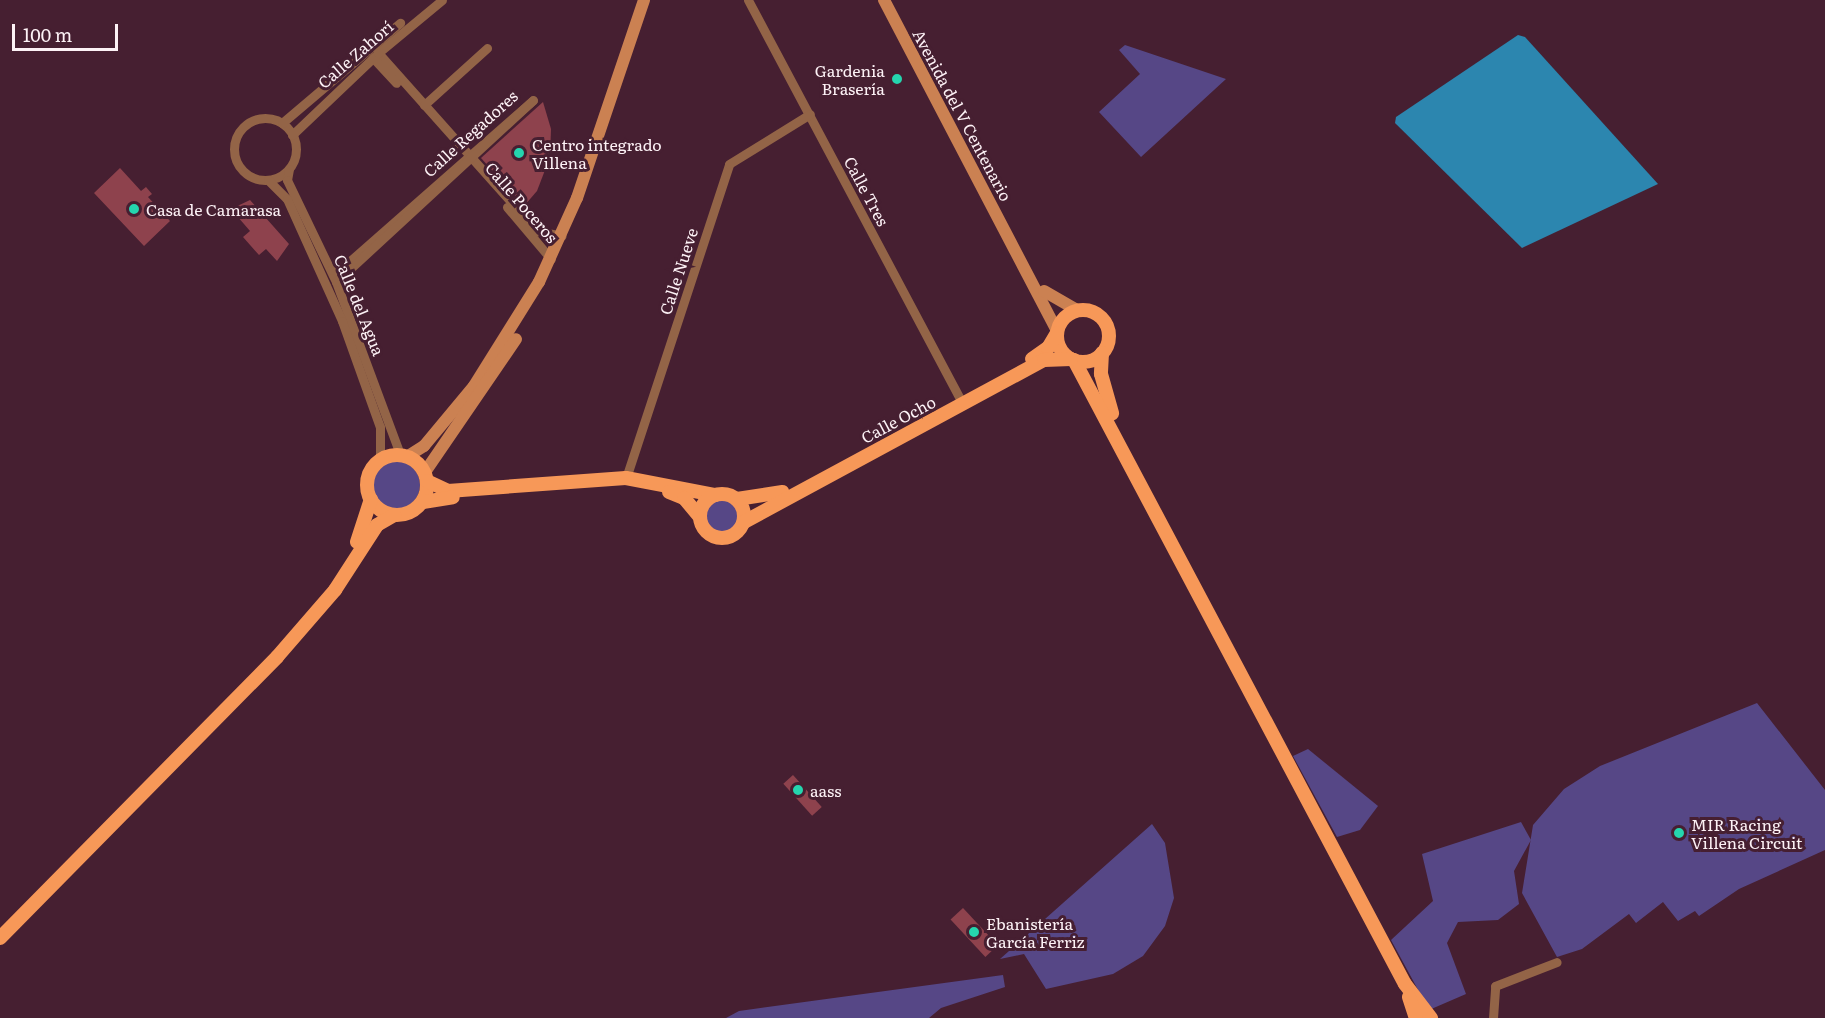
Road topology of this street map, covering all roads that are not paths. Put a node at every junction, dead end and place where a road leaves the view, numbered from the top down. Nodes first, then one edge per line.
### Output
1 (442, 0) edge
2 (644, 0) edge
3 (748, 0) edge
4 (884, 0) edge
5 (400, 23) dead end
6 (487, 48) dead end
7 (374, 52) junction
8 (620, 74) junction
9 (424, 105) junction
10 (810, 114) junction
11 (282, 123) junction
12 (292, 135) junction
13 (467, 159) junction
14 (289, 169) junction
15 (268, 180) junction
16 (562, 236) junction
17 (1014, 245) junction
18 (551, 259) junction
19 (331, 270) junction
20 (336, 282) junction
21 (1078, 311) junction
22 (1057, 332) junction
23 (1102, 353) junction
24 (1072, 360) junction
25 (959, 397) junction
26 (404, 455) junction
27 (380, 460) junction
28 (1130, 463) junction
29 (426, 477) junction
30 (626, 478) junction
31 (715, 495) junction
32 (371, 499) junction
33 (737, 499) junction
34 (423, 502) junction
35 (394, 515) junction
36 (700, 517) junction
37 (744, 522) junction
38 (310, 618) junction
39 (0, 938) edge
40 (1557, 962) dead end
41 (1405, 984) junction
42 (1416, 1018) edge
43 (1431, 1018) edge
44 (1493, 1018) edge

1 - 7 street, Calle Zahorí
2 - 8 street
3 - 10 street, Calle Tres
4 - 17 street, Avenida del V Centenario
5 - 7 street, Calle Zahorí
6 - 9 street
7 - 9 street, Calle Poceros
7 - 11 street, Calle Zahorí
7 - 12 street, Calle Zahorí
7 - 13 street, Calle Poceros
8 - 16 street
8 - 29 street
9 - 13 street, Calle Poceros
10 - 25 street, Calle Tres
10 - 30 street, Calle Nueve
11 - 12 street
11 - 15 street
12 - 14 street
13 - 13 street, Calle Regadores
13 - 16 street, Calle Poceros
13 - 18 street, Calle Poceros
13 - 19 street, Calle Regadores
13 - 20 street, Calle Regadores
14 - 15 street
14 - 19 street, Calle del Agua
15 - 27 street, Calle del Agua
16 - 18 street
17 - 21 street, Avenida del V Centenario
17 - 22 street, Avenida del V Centenario
18 - 26 street
19 - 20 street, Calle del Agua
20 - 26 street, Calle del Agua
21 - 22 main road
21 - 23 main road
22 - 24 main road
22 - 25 main road, Calle Ocho
23 - 24 main road
23 - 28 main road
24 - 28 main road
24 - 37 main road, Calle Ocho
25 - 33 main road, Calle Ocho
26 - 27 main road
26 - 29 main road
27 - 32 main road
28 - 41 main road
29 - 30 main road
29 - 34 main road
30 - 31 main road
31 - 33 main road
31 - 36 main road
32 - 35 main road
32 - 38 main road
33 - 37 main road
34 - 35 main road
34 - 36 main road
35 - 38 main road
36 - 37 main road
38 - 39 main road
40 - 44 street
41 - 42 main road
41 - 43 main road

